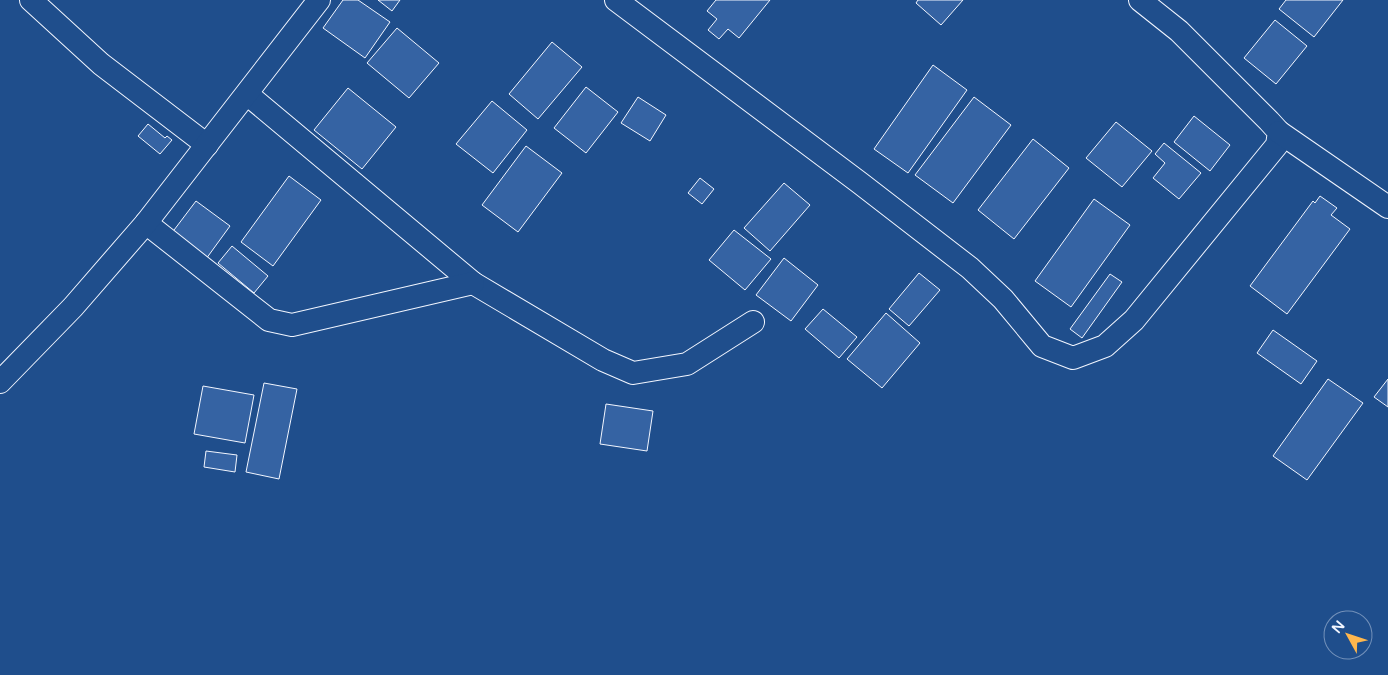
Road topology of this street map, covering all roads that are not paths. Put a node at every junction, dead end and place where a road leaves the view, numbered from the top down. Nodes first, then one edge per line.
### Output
1 (31, 0) edge
2 (319, 0) edge
3 (616, 0) edge
4 (1140, 0) edge
5 (247, 94) junction
6 (1279, 132) junction
7 (207, 145) junction
8 (1388, 207) edge
9 (146, 223) junction
10 (473, 283) junction
11 (753, 322) dead end
12 (0, 382) edge

1 - 7 street
2 - 5 street
3 - 6 street
4 - 6 street
5 - 7 street
5 - 10 street
6 - 8 street
7 - 9 street
9 - 10 street
9 - 12 street
10 - 11 street

